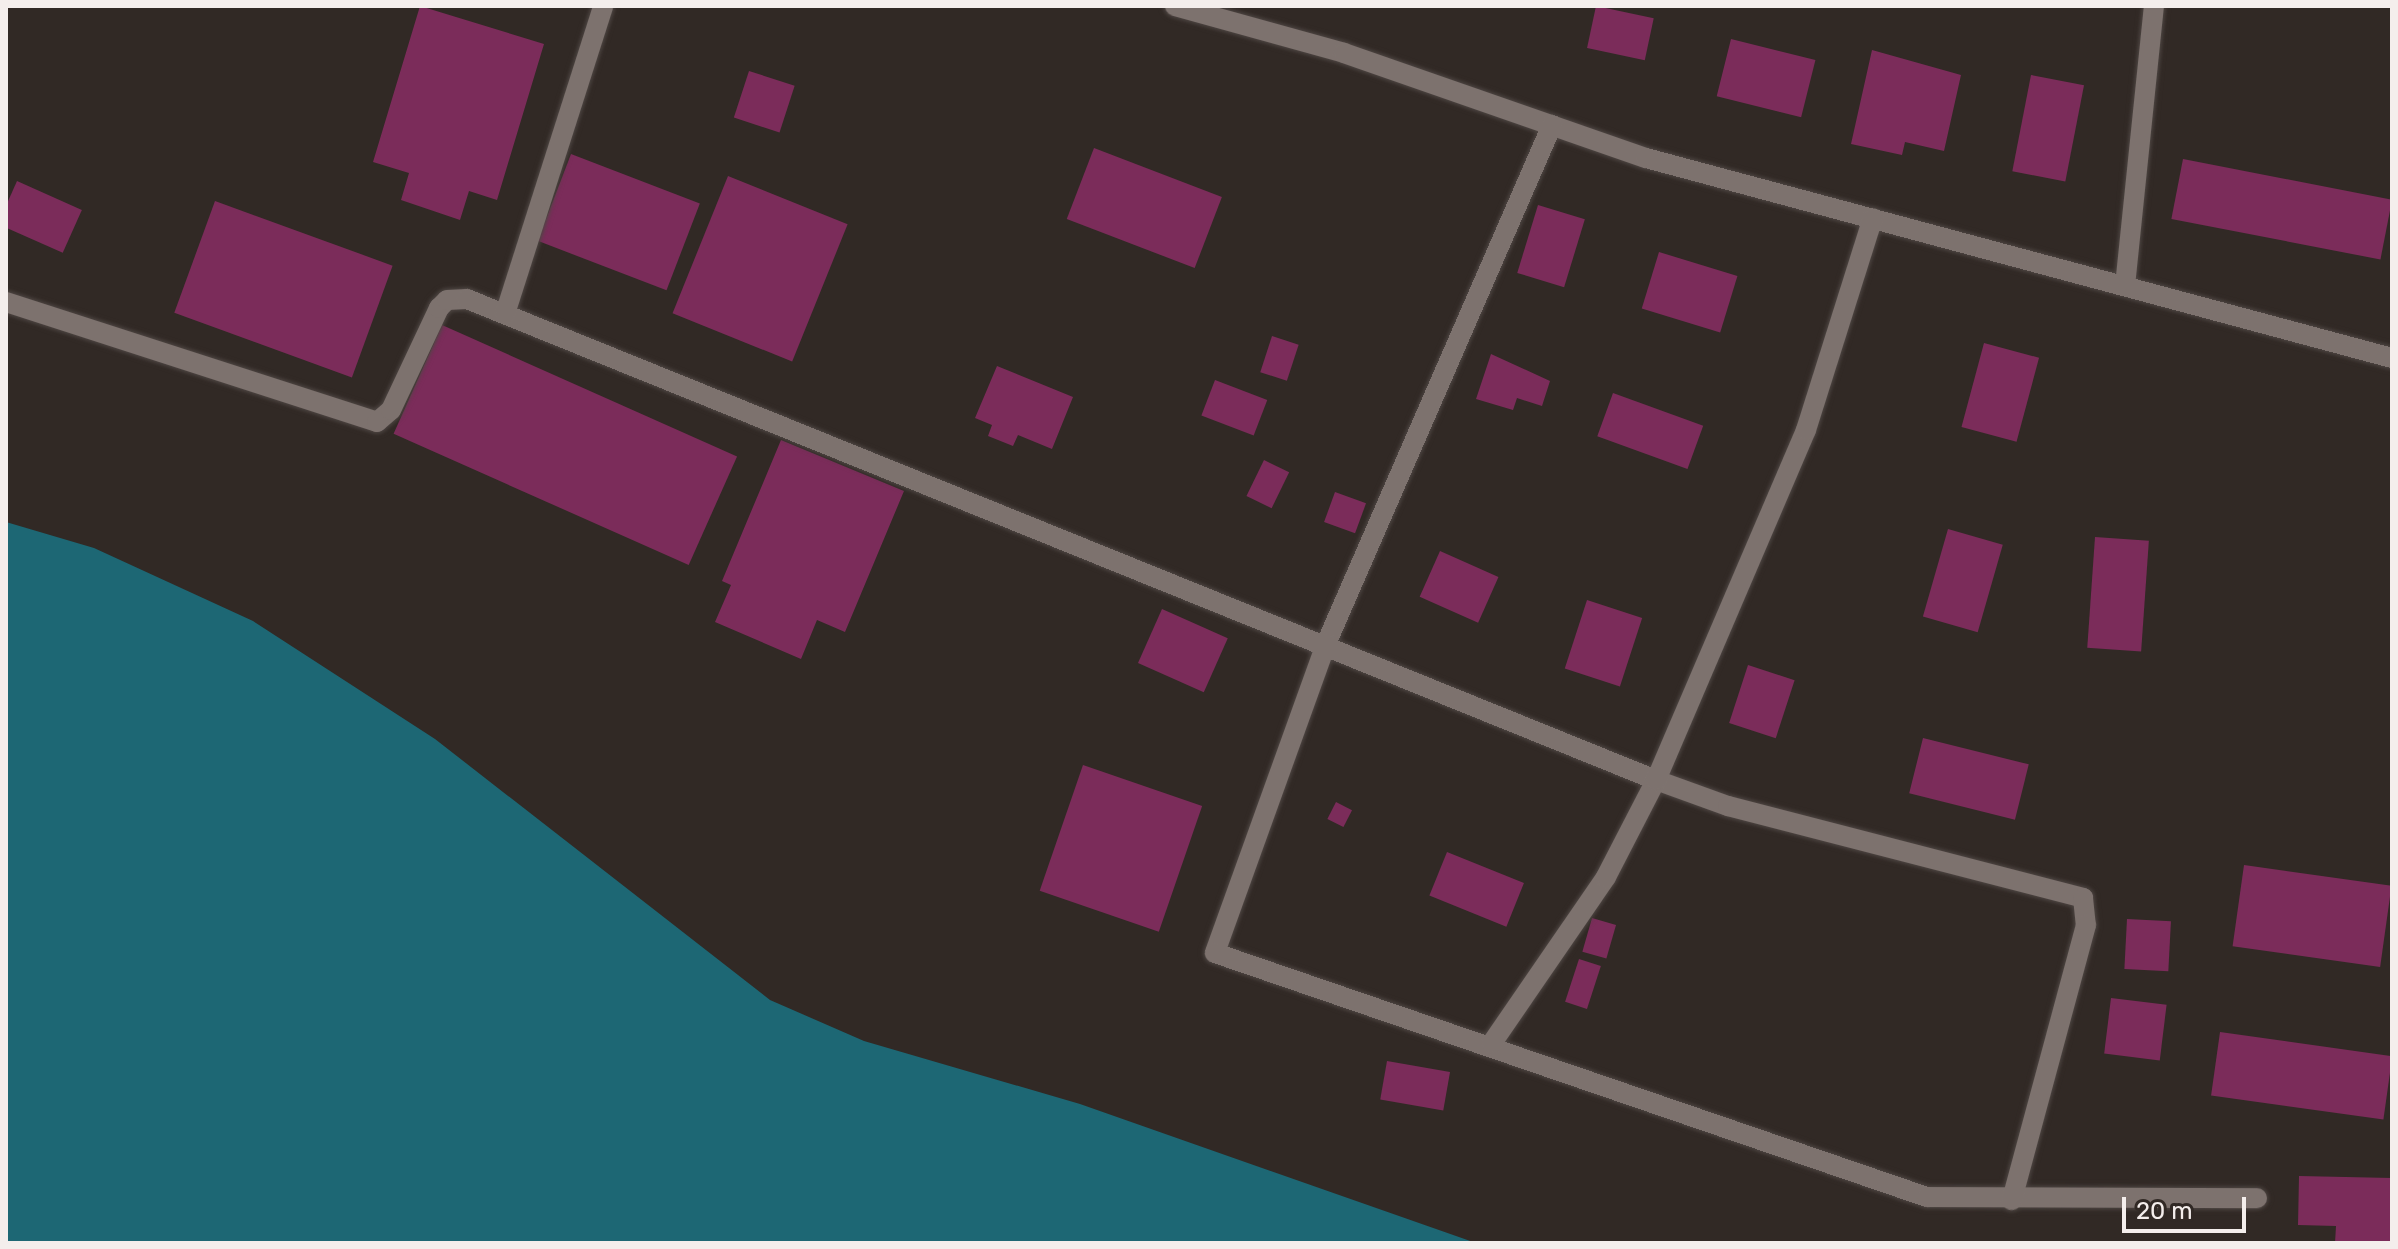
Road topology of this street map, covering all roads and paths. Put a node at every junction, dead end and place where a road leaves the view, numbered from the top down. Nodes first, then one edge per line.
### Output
1 (603, 6) edge
2 (1175, 6) edge
3 (2154, 6) edge
4 (1552, 125) junction
5 (1873, 218) junction
6 (2125, 286) junction
7 (6, 302) edge
8 (505, 314) junction
9 (2392, 358) edge
10 (1326, 644) junction
11 (1656, 780) junction
12 (1492, 1043) junction
13 (2257, 1198) dead end
14 (2012, 1200) junction

1 - 8 street
2 - 4 street
3 - 6 street
4 - 5 street
4 - 10 street
5 - 6 street
5 - 11 street
6 - 9 street
7 - 8 street
8 - 10 street
10 - 11 street
10 - 12 street
11 - 12 street
11 - 14 street
12 - 14 street
13 - 14 street

